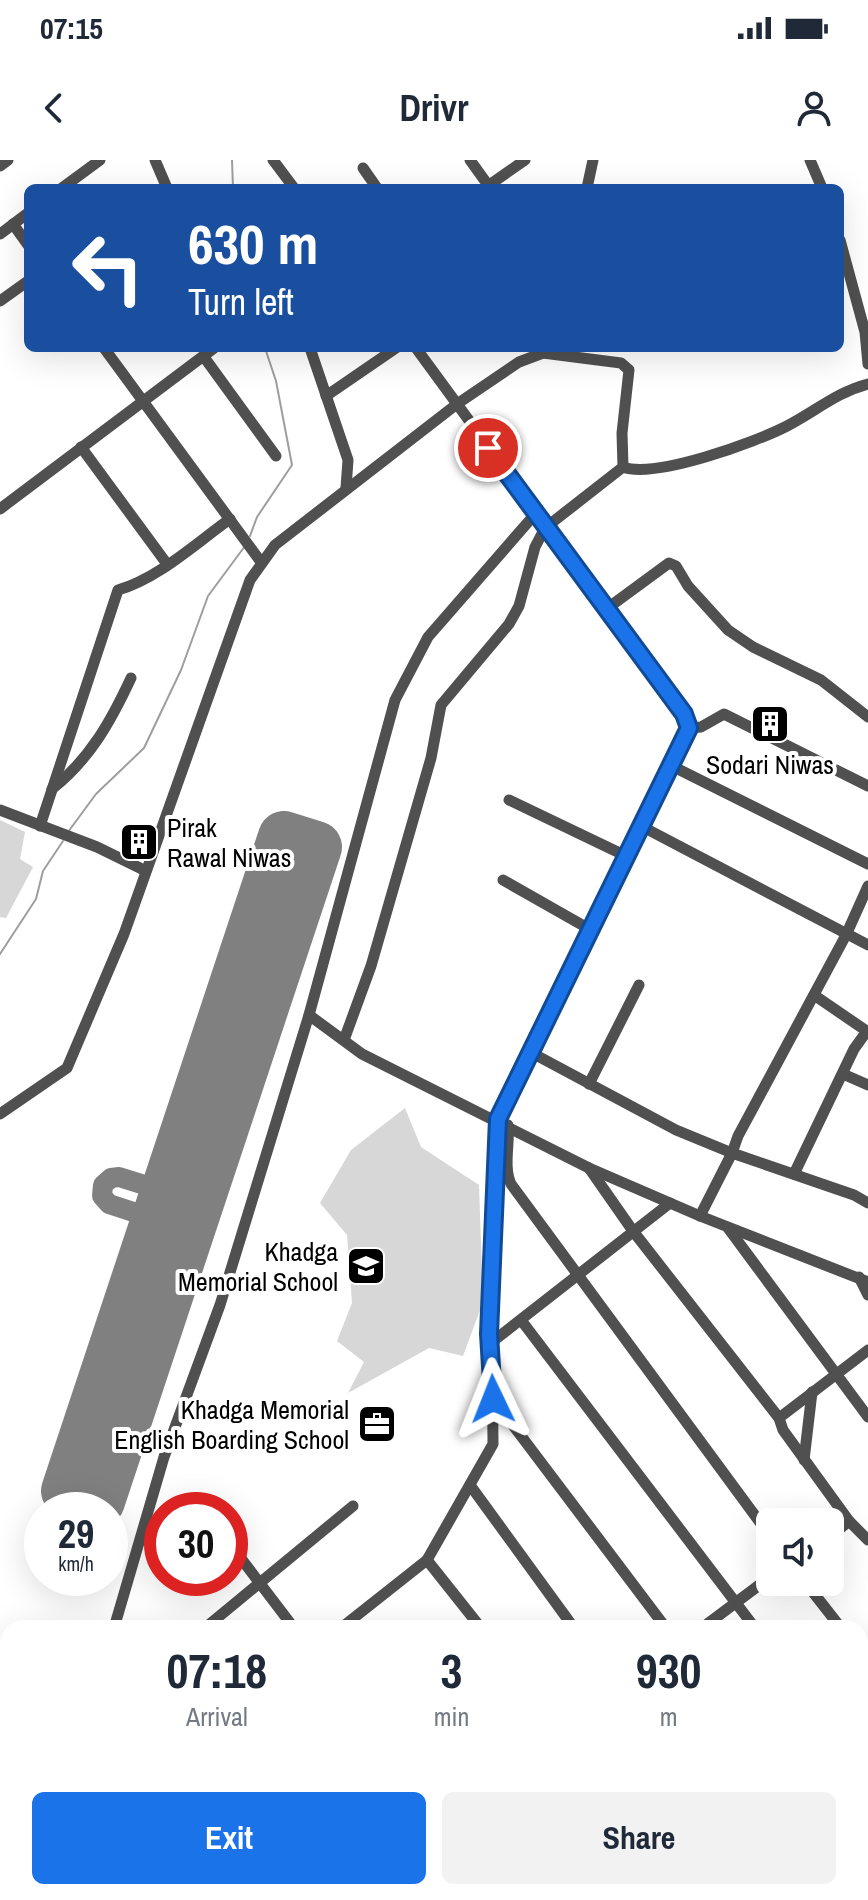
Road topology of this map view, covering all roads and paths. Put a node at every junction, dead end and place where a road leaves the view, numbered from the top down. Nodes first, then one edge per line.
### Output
1 (8, 160) edge
2 (100, 160) edge
3 (155, 160) edge
4 (273, 160) edge
5 (470, 160) edge
6 (525, 160) edge
7 (593, 160) edge
8 (810, 160) edge
9 (0, 166) edge
10 (363, 168) dead end
11 (67, 184) edge
12 (165, 184) edge
13 (291, 184) edge
14 (374, 184) edge
15 (485, 184) edge
16 (491, 184) edge
17 (588, 184) edge
18 (820, 184) edge
19 (24, 216) edge
20 (13, 224) junction
21 (0, 234) edge
22 (24, 239) edge
23 (844, 255) edge
24 (24, 284) edge
25 (0, 301) edge
26 (107, 352) edge
27 (210, 352) edge
28 (311, 352) edge
29 (390, 352) edge
30 (419, 352) edge
31 (540, 352) edge
32 (556, 352) edge
33 (204, 357) junction
34 (868, 364) edge
35 (868, 384) edge
36 (326, 396) junction
37 (142, 400) junction
38 (457, 404) junction
39 (81, 447) junction
40 (276, 456) dead end
41 (623, 467) junction
42 (346, 488) junction
43 (0, 509) edge
44 (536, 513) junction
45 (230, 519) junction
46 (545, 528) junction
47 (261, 562) junction
48 (167, 564) junction
49 (605, 610) junction
50 (131, 678) dead end
51 (868, 717) edge
52 (689, 728) junction
53 (670, 765) junction
54 (868, 786) edge
55 (52, 789) junction
56 (509, 800) dead end
57 (0, 810) edge
58 (40, 826) junction
59 (641, 826) junction
60 (626, 856) junction
61 (868, 864) edge
62 (144, 870) junction
63 (503, 880) dead end
64 (868, 886) edge
65 (591, 930) junction
66 (846, 935) junction
67 (868, 945) edge
68 (639, 985) dead end
69 (814, 995) junction
70 (309, 1015) junction
71 (867, 1032) edge
72 (344, 1040) junction
73 (532, 1053) junction
74 (843, 1074) junction
75 (589, 1084) junction
76 (868, 1085) edge
77 (0, 1114) edge
78 (503, 1122) junction
79 (732, 1153) junction
80 (589, 1168) junction
81 (794, 1174) junction
82 (670, 1203) junction
83 (868, 1203) edge
84 (700, 1216) junction
85 (728, 1228) junction
86 (633, 1231) junction
87 (575, 1274) junction
88 (863, 1279) edge
89 (868, 1295) edge
90 (521, 1320) junction
91 (492, 1342) junction
92 (868, 1350) edge
93 (837, 1374) junction
94 (812, 1392) junction
95 (493, 1399) junction
96 (868, 1417) edge
97 (779, 1418) junction
98 (804, 1460) junction
99 (470, 1485) junction
100 (353, 1506) dead end
101 (756, 1517) edge
102 (849, 1521) junction
103 (844, 1525) edge
104 (868, 1540) edge
105 (427, 1560) junction
106 (248, 1568) edge
107 (261, 1585) junction
108 (756, 1588) edge
109 (816, 1596) edge
110 (736, 1603) junction
111 (118, 1620) edge
112 (215, 1620) edge
113 (288, 1620) edge
114 (351, 1620) edge
115 (475, 1620) edge
116 (568, 1620) edge
117 (660, 1620) edge
118 (713, 1620) edge
119 (749, 1620) edge
120 (835, 1620) edge

1 - 9 street
2 - 11 street
3 - 12 street
4 - 13 street
5 - 15 street
6 - 16 street
7 - 17 street
8 - 18 street
10 - 14 street
19 - 20 street
20 - 21 street
20 - 22 street
23 - 34 street
24 - 25 street
26 - 37 street
27 - 33 street
28 - 36 street
29 - 36 street
30 - 38 street
31 - 38 street
32 - 41 street
33 - 37 street
33 - 40 street
35 - 41 street
36 - 42 street
37 - 39 street
37 - 45 street
38 - 42 street
38 - 44 street
39 - 43 street
39 - 48 street
41 - 46 street
42 - 47 street
44 - 46 street
44 - 70 street
45 - 47 street
45 - 48 street
46 - 49 street
46 - 72 street
47 - 62 street
48 - 55 street
49 - 51 street
49 - 52 street
50 - 55 street
52 - 53 street
52 - 54 street
53 - 59 street
53 - 61 street
55 - 58 street
56 - 60 street
57 - 58 street
58 - 62 street
59 - 60 street
59 - 66 street
60 - 65 street
62 - 77 street
63 - 65 street
64 - 66 street
65 - 73 street
66 - 67 street
66 - 69 street
68 - 75 street
69 - 71 street
69 - 79 street
70 - 72 street
70 - 111 street
71 - 74 street
72 - 78 street
73 - 75 street
73 - 78 street
74 - 76 street
74 - 81 street
75 - 79 street
78 - 80 street
78 - 87 street
78 - 91 street
79 - 81 street
79 - 84 street
80 - 82 street
80 - 86 street
81 - 83 street
82 - 84 street
82 - 86 street
84 - 85 street
85 - 88 street
85 - 93 street
86 - 87 street
86 - 97 street
87 - 90 street
87 - 101 street
88 - 89 street
90 - 91 street
90 - 110 street
91 - 95 street
92 - 93 street
93 - 94 street
93 - 96 street
94 - 97 street
94 - 98 street
95 - 99 street
95 - 117 street
97 - 98 street
98 - 102 street
99 - 105 street
99 - 116 street
100 - 107 street
102 - 103 street
102 - 104 street
105 - 114 street
105 - 115 street
106 - 107 street
107 - 112 street
107 - 113 street
108 - 110 street
109 - 120 street
110 - 118 street
110 - 119 street

